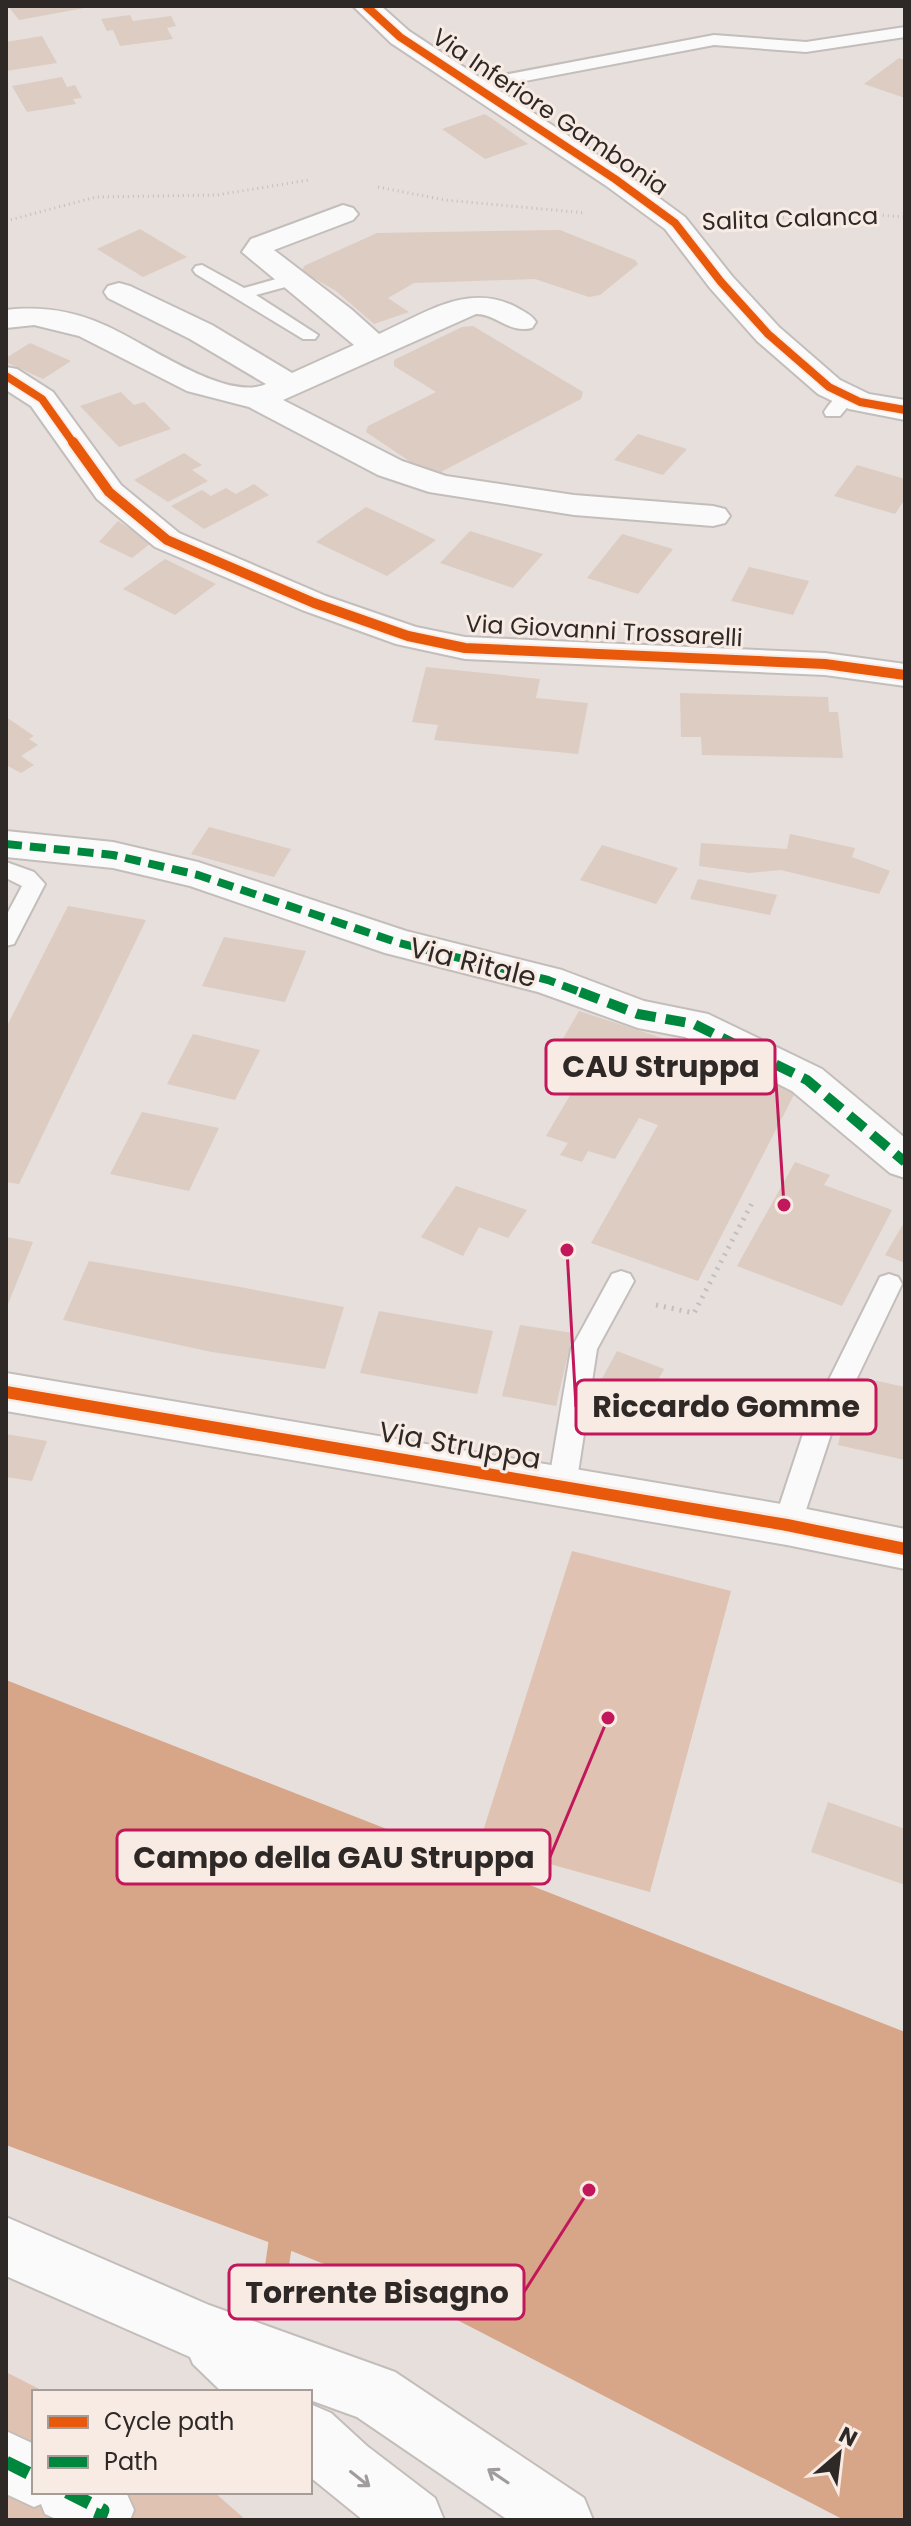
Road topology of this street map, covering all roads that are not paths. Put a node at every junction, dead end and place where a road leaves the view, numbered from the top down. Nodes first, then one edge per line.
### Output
1 (366, 6) edge
2 (905, 32) edge
3 (472, 86) junction
4 (343, 214) dead end
5 (202, 270) dead end
6 (294, 279) junction
7 (119, 292) dead end
8 (242, 294) junction
9 (6, 319) edge
10 (521, 322) dead end
11 (309, 335) dead end
12 (374, 347) junction
13 (6, 376) edge
14 (290, 385) junction
15 (255, 398) junction
16 (905, 410) edge
17 (713, 516) dead end
18 (905, 675) edge
19 (6, 844) edge
20 (6, 870) edge
21 (6, 938) edge
22 (905, 1162) edge
23 (889, 1284) dead end
24 (617, 1288) road end
25 (6, 1392) edge
26 (562, 1486) junction
27 (787, 1525) junction
28 (905, 1549) edge
29 (6, 2246) edge
30 (204, 2333) junction
31 (264, 2390) edge
32 (312, 2436) edge
33 (6, 2462) edge
34 (32, 2475) edge
35 (71, 2494) edge
36 (99, 2520) edge
37 (413, 2520) edge
38 (562, 2520) edge

1 - 3 street, Via Inferiore Gambonia
2 - 3 lane
3 - 16 street, Via Inferiore Gambonia
4 - 6 street
5 - 8 lane
6 - 8 lane
6 - 12 street
7 - 14 street
8 - 11 lane
9 - 15 street
10 - 12 street
12 - 14 street
13 - 18 street, Via Giovanni Trossarelli
14 - 15 street
15 - 17 street
19 - 22 street, Via Ritale
20 - 21 lane
23 - 27 lane
24 - 26 lane
25 - 26 street, Via Struppa
26 - 27 street, Via Struppa
27 - 28 street, Via Struppa
29 - 30 street
30 - 31 street
38 -> 30 street
32 -> 37 street
33 - 34 street
35 - 36 street

